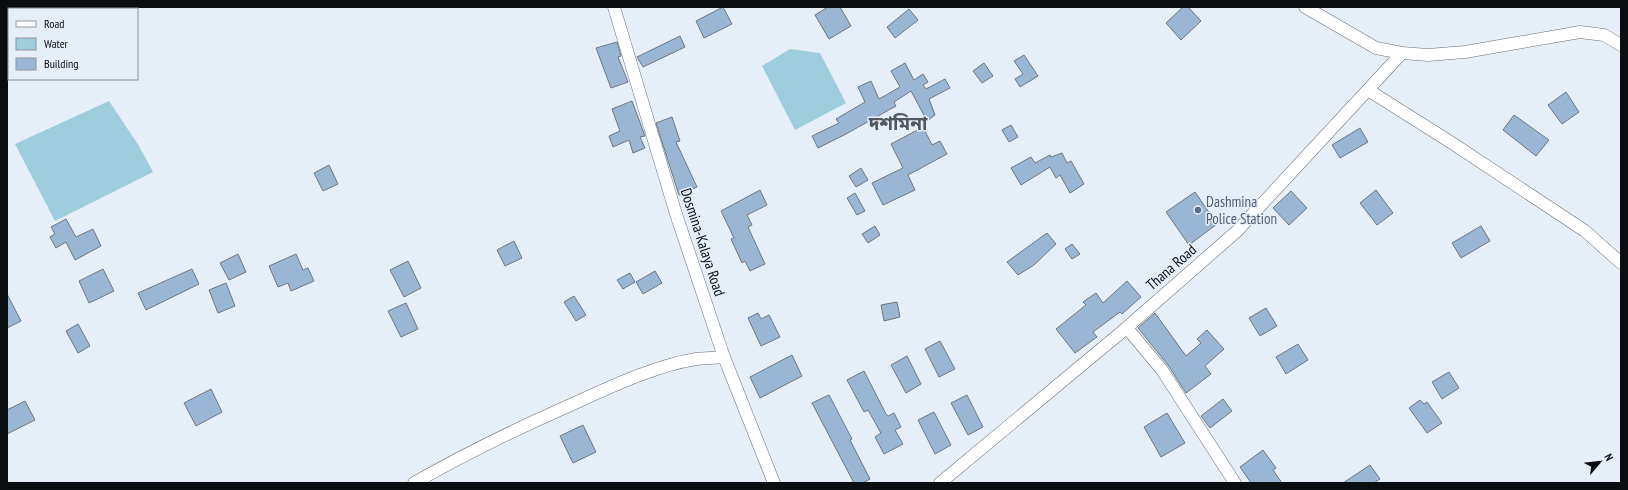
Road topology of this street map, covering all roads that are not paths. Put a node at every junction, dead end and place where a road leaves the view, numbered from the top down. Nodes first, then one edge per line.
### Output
1 (614, 7) edge
2 (1305, 7) edge
3 (1621, 45) edge
4 (1402, 54) junction
5 (1368, 90) junction
6 (1621, 264) edge
7 (1127, 328) junction
8 (724, 357) junction
9 (414, 483) edge
10 (774, 483) edge
11 (940, 483) edge
12 (1235, 483) edge

1 - 8 street, Dosmina-Kalaya Road
2 - 4 street
3 - 4 street
4 - 5 street, Thana Road
5 - 6 street
5 - 7 street, Thana Road
7 - 11 street, Thana Road
7 - 12 street
8 - 9 street
8 - 10 street, Dosmina-Kalaya Road

